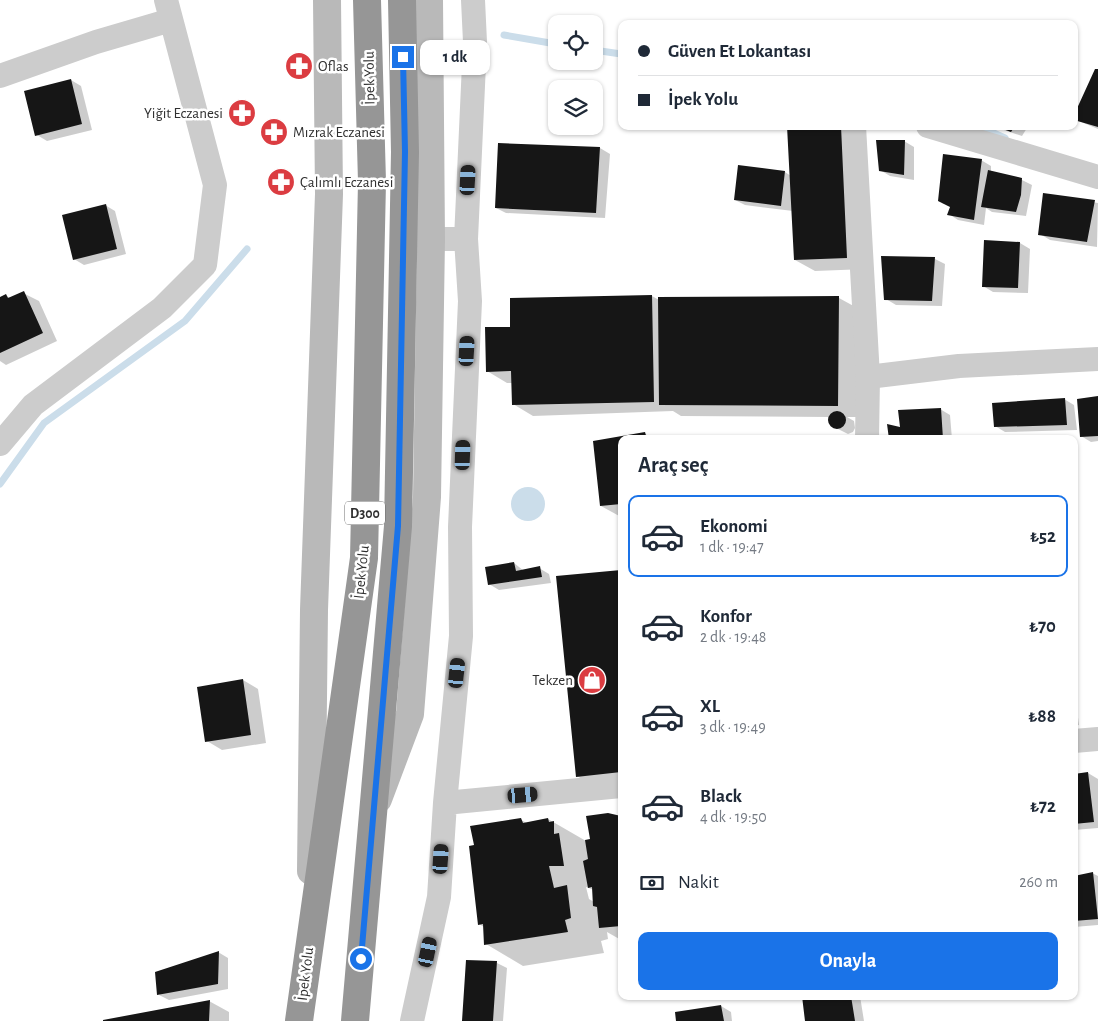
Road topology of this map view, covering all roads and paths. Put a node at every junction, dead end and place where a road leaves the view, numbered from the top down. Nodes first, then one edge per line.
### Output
1 (327, 0) edge
2 (368, 0) edge
3 (402, 0) edge
4 (428, 0) edge
5 (473, 0) edge
6 (168, 10) edge
7 (0, 76) edge
8 (854, 130) edge
9 (941, 130) edge
10 (1098, 177) edge
11 (431, 239) junction
12 (466, 240) junction
13 (1098, 359) edge
14 (868, 377) junction
15 (867, 435) edge
16 (0, 444) edge
17 (1098, 739) edge
18 (1078, 741) edge
19 (618, 786) edge
20 (445, 803) junction
21 (374, 810) junction
22 (310, 926) junction
23 (299, 1021) edge
24 (355, 1021) edge
25 (412, 1021) edge

1 - 22 street
2 - 22 highway, İpek Yolu / D300
3 - 21 highway, D300
4 - 11 street
5 - 12 street
6 - 7 street
6 - 16 street
8 - 14 street
9 - 10 street
11 - 12 street
11 - 21 street
12 - 20 street
13 - 14 street
14 - 15 street
17 - 18 street
19 - 20 street
20 - 25 street
21 - 24 highway, D300
22 - 23 highway, İpek Yolu / D300

